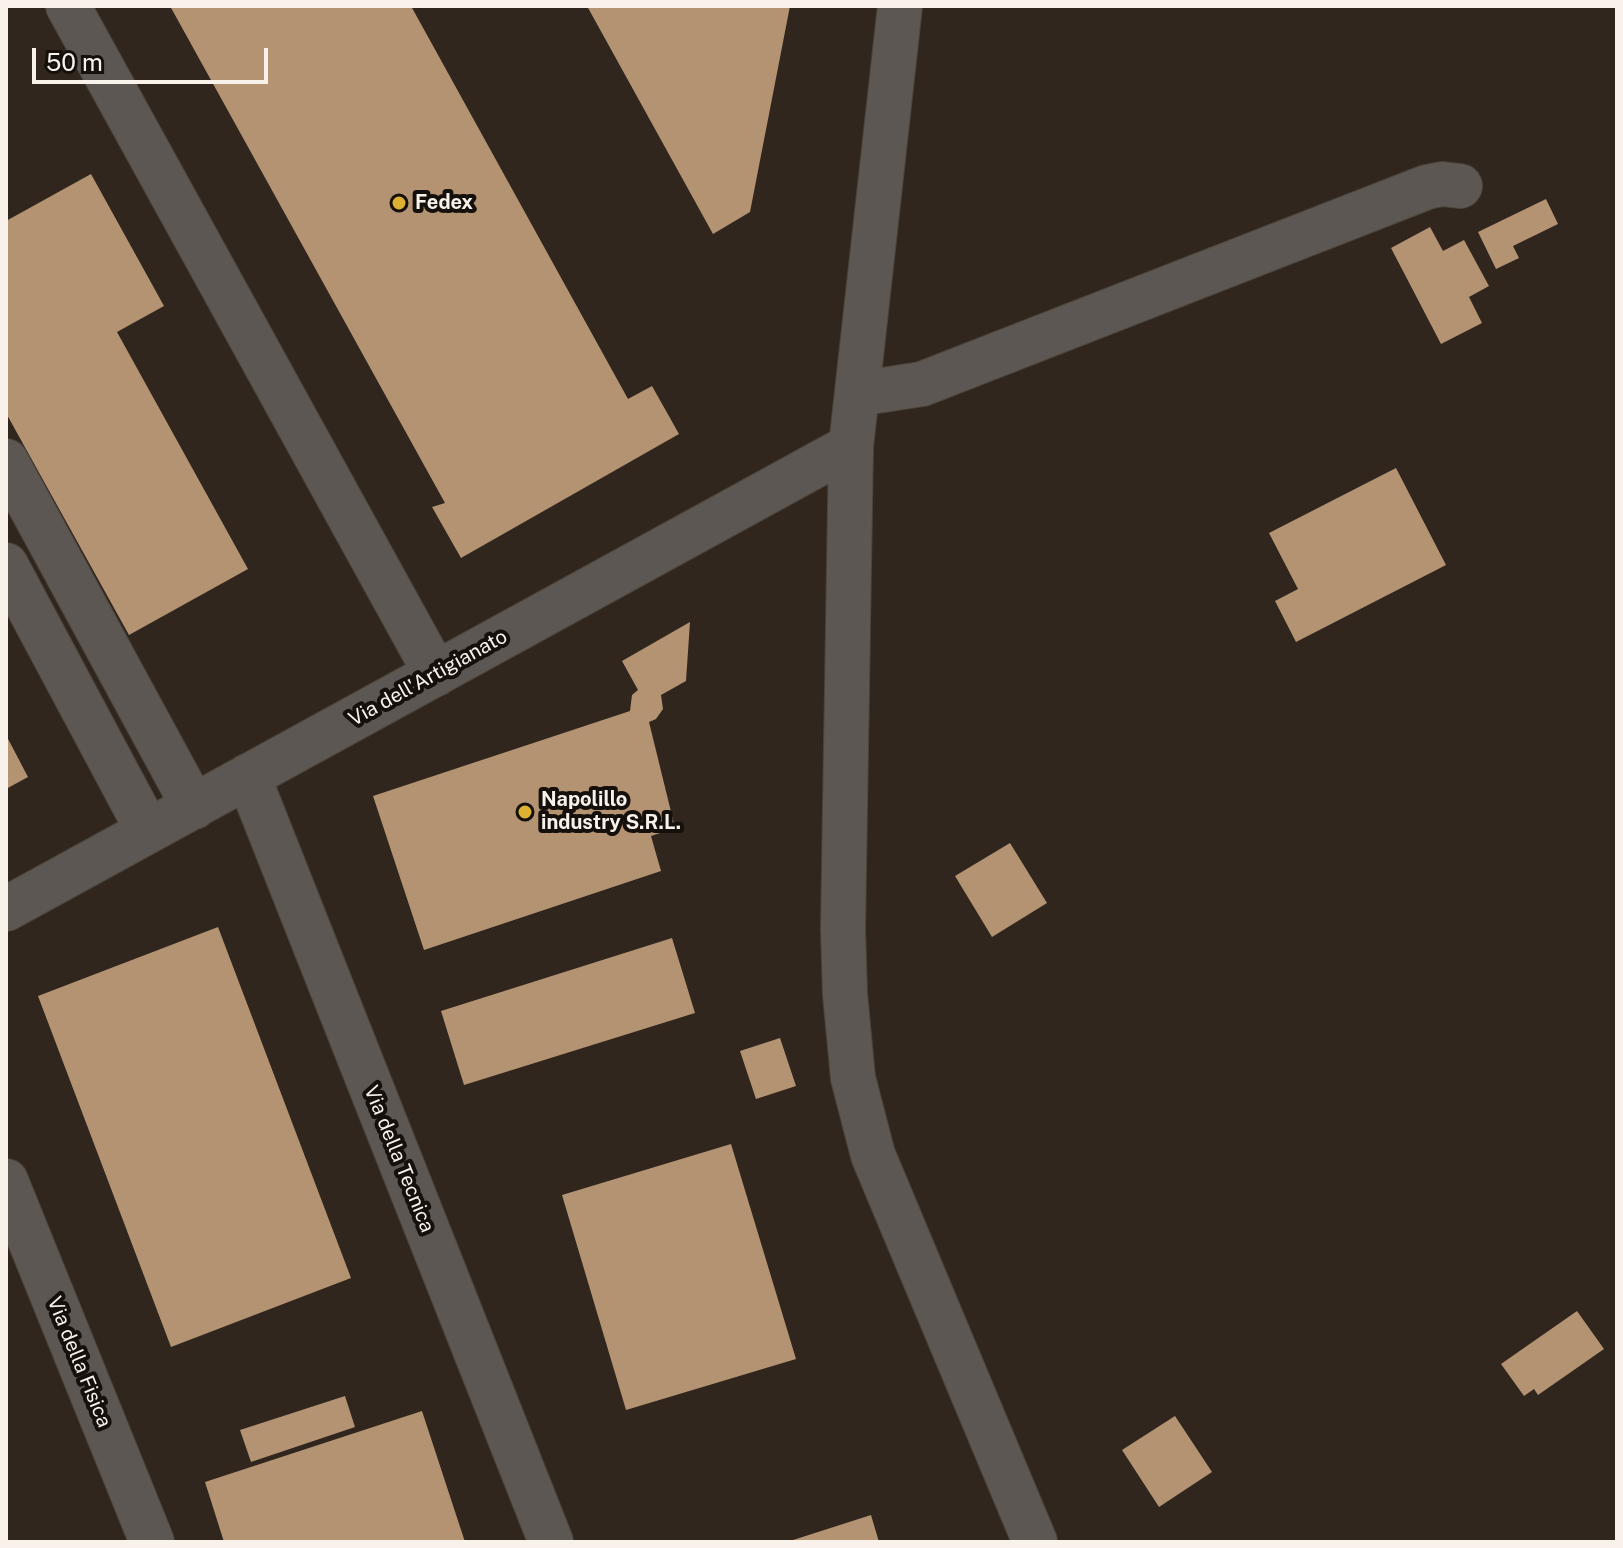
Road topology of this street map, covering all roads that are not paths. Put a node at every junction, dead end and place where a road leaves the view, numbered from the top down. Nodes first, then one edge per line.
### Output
1 (68, 6) edge
2 (900, 6) edge
3 (1460, 186) dead end
4 (857, 394) junction
5 (851, 446) junction
6 (6, 461) edge
7 (6, 565) edge
8 (436, 674) junction
9 (248, 776) junction
10 (194, 807) junction
11 (148, 831) junction
12 (6, 909) edge
13 (6, 1181) edge
14 (152, 1542) edge
15 (551, 1542) edge
16 (1035, 1542) edge

1 - 8 street
2 - 4 street
3 - 4 street
4 - 5 street
5 - 8 street, Via dell'Artigianato
5 - 16 street
6 - 10 street
7 - 11 street
8 - 9 street, Via dell'Artigianato
9 - 10 street, Via dell'Artigianato
9 - 15 street, Via della Tecnica
10 - 11 street, Via dell'Artigianato
11 - 12 street, Via dell'Artigianato
13 - 14 street, Via della Fisica

